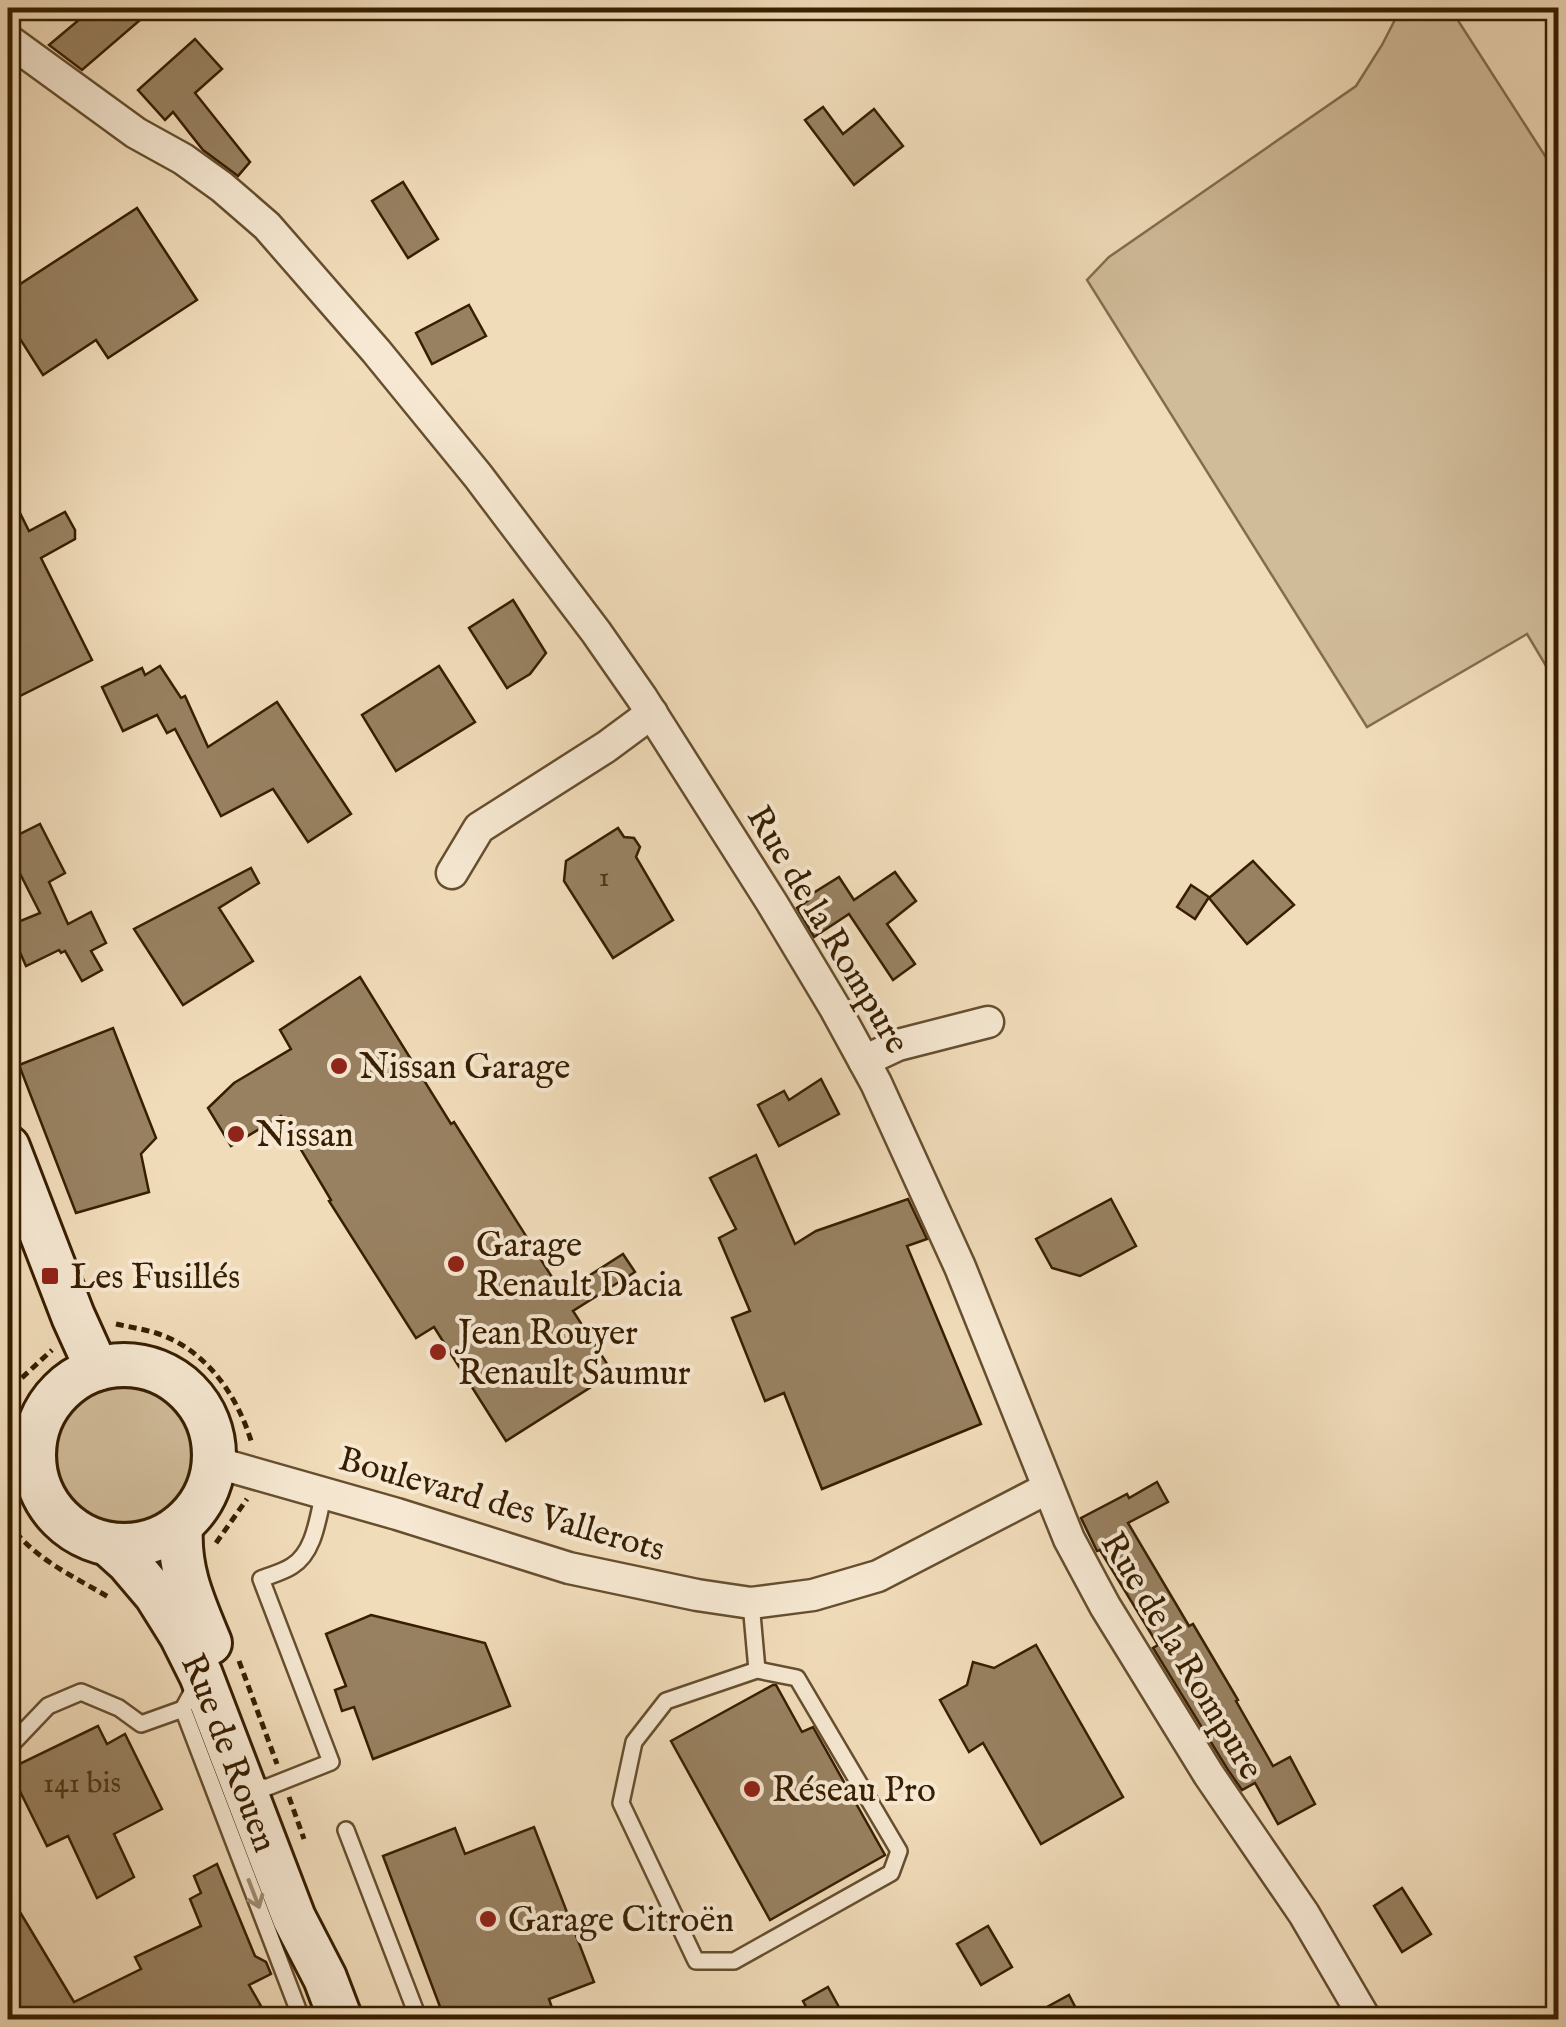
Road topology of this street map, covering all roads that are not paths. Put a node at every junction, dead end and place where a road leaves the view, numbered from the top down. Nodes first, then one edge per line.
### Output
1 (8, 40) edge
2 (652, 714) junction
3 (452, 873) dead end
4 (988, 1022) dead end
5 (864, 1061) junction
6 (8, 1147) edge
7 (90, 1352) junction
8 (18, 1414) edge
9 (233, 1466) junction
10 (1048, 1488) junction
11 (324, 1492) junction
12 (196, 1537) junction
13 (108, 1544) junction
14 (751, 1602) junction
15 (757, 1670) junction
16 (192, 1692) junction
17 (8, 1748) edge
18 (256, 1787) junction
19 (346, 1830) dead end
20 (302, 2020) edge
21 (341, 2020) edge
22 (419, 2020) edge
23 (1366, 2020) edge

1 - 2 street, Rue de la Rompure
2 - 3 street
2 - 5 street, Rue de la Rompure
4 - 5 street
5 - 10 street, Rue de la Rompure
6 - 7 main road
7 - 8 main road
7 - 9 main road
8 - 13 main road, Rue de Rouen
9 - 11 street, Boulevard des Vallerots
9 - 12 main road
10 - 14 street, Boulevard des Vallerots
10 - 23 street, Rue de la Rompure
11 - 14 street, Boulevard des Vallerots
11 - 18 lane
12 - 13 main road
12 - 18 main road, Rue de Rouen
13 - 16 main road, Rue de Rouen
14 - 15 lane
15 - 15 lane
16 - 17 lane
16 - 18 main road, Rue de Rouen
16 -> 20 lane
18 - 21 main road, Rue de Rouen
19 - 22 lane

